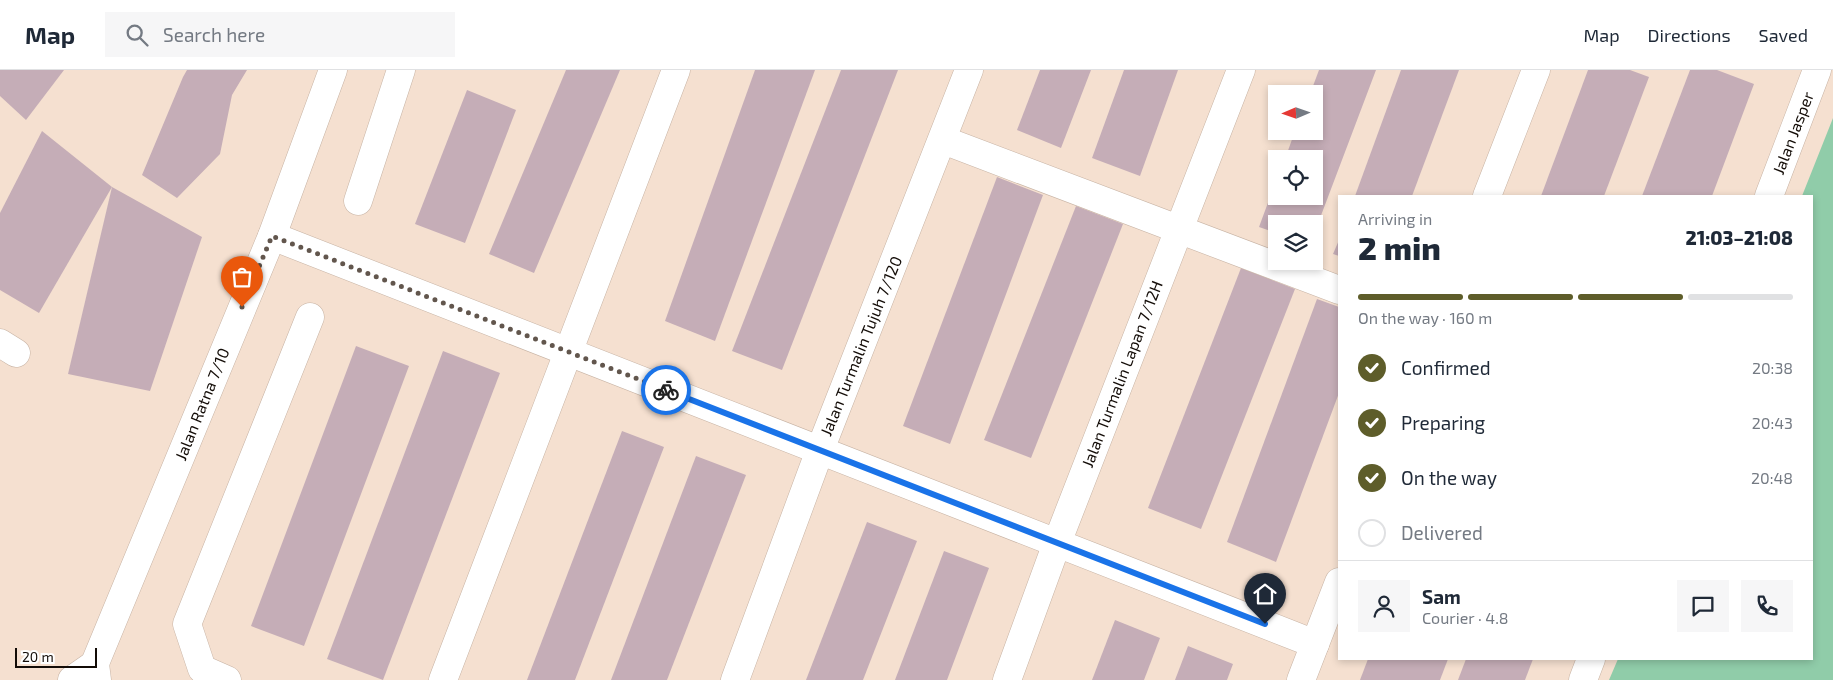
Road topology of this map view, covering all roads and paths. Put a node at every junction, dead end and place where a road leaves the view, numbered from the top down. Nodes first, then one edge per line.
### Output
1 (333, 70) edge
2 (400, 70) edge
3 (676, 70) edge
4 (969, 70) edge
5 (1241, 70) edge
6 (1536, 70) edge
7 (1817, 70) edge
8 (943, 140) junction
9 (1487, 195) edge
10 (1768, 195) edge
11 (358, 201) dead end
12 (1179, 230) junction
13 (272, 236) junction
14 (1338, 290) edge
15 (310, 317) dead end
16 (568, 352) junction
17 (820, 450) junction
18 (1057, 543) junction
19 (1338, 585) edge
20 (1315, 644) junction
21 (1591, 660) edge
22 (93, 675) edge
23 (72, 680) edge
24 (227, 680) edge
25 (443, 680) edge
26 (735, 680) edge
27 (1007, 680) edge
28 (1302, 680) edge
29 (1583, 680) edge

1 - 13 street, Jalan Ratna 7/10
2 - 11 street
3 - 16 street
4 - 8 street, Jalan Turmalin Tujuh 7/120
5 - 12 street, Jalan Turmalin Lapan 7/12H
6 - 9 street
7 - 10 street, Jalan Jasper
8 - 12 street
8 - 17 street, Jalan Turmalin Tujuh 7/120
12 - 14 street
12 - 18 street, Jalan Turmalin Lapan 7/12H
13 - 16 street
13 - 22 street, Jalan Ratna 7/10
15 - 24 street
16 - 17 street
16 - 25 street
17 - 18 street
17 - 26 street, Jalan Turmalin Tujuh 7/120
18 - 20 street
18 - 27 street, Jalan Turmalin Lapan 7/12H
19 - 20 street
20 - 28 street
21 - 29 street
22 - 23 street

